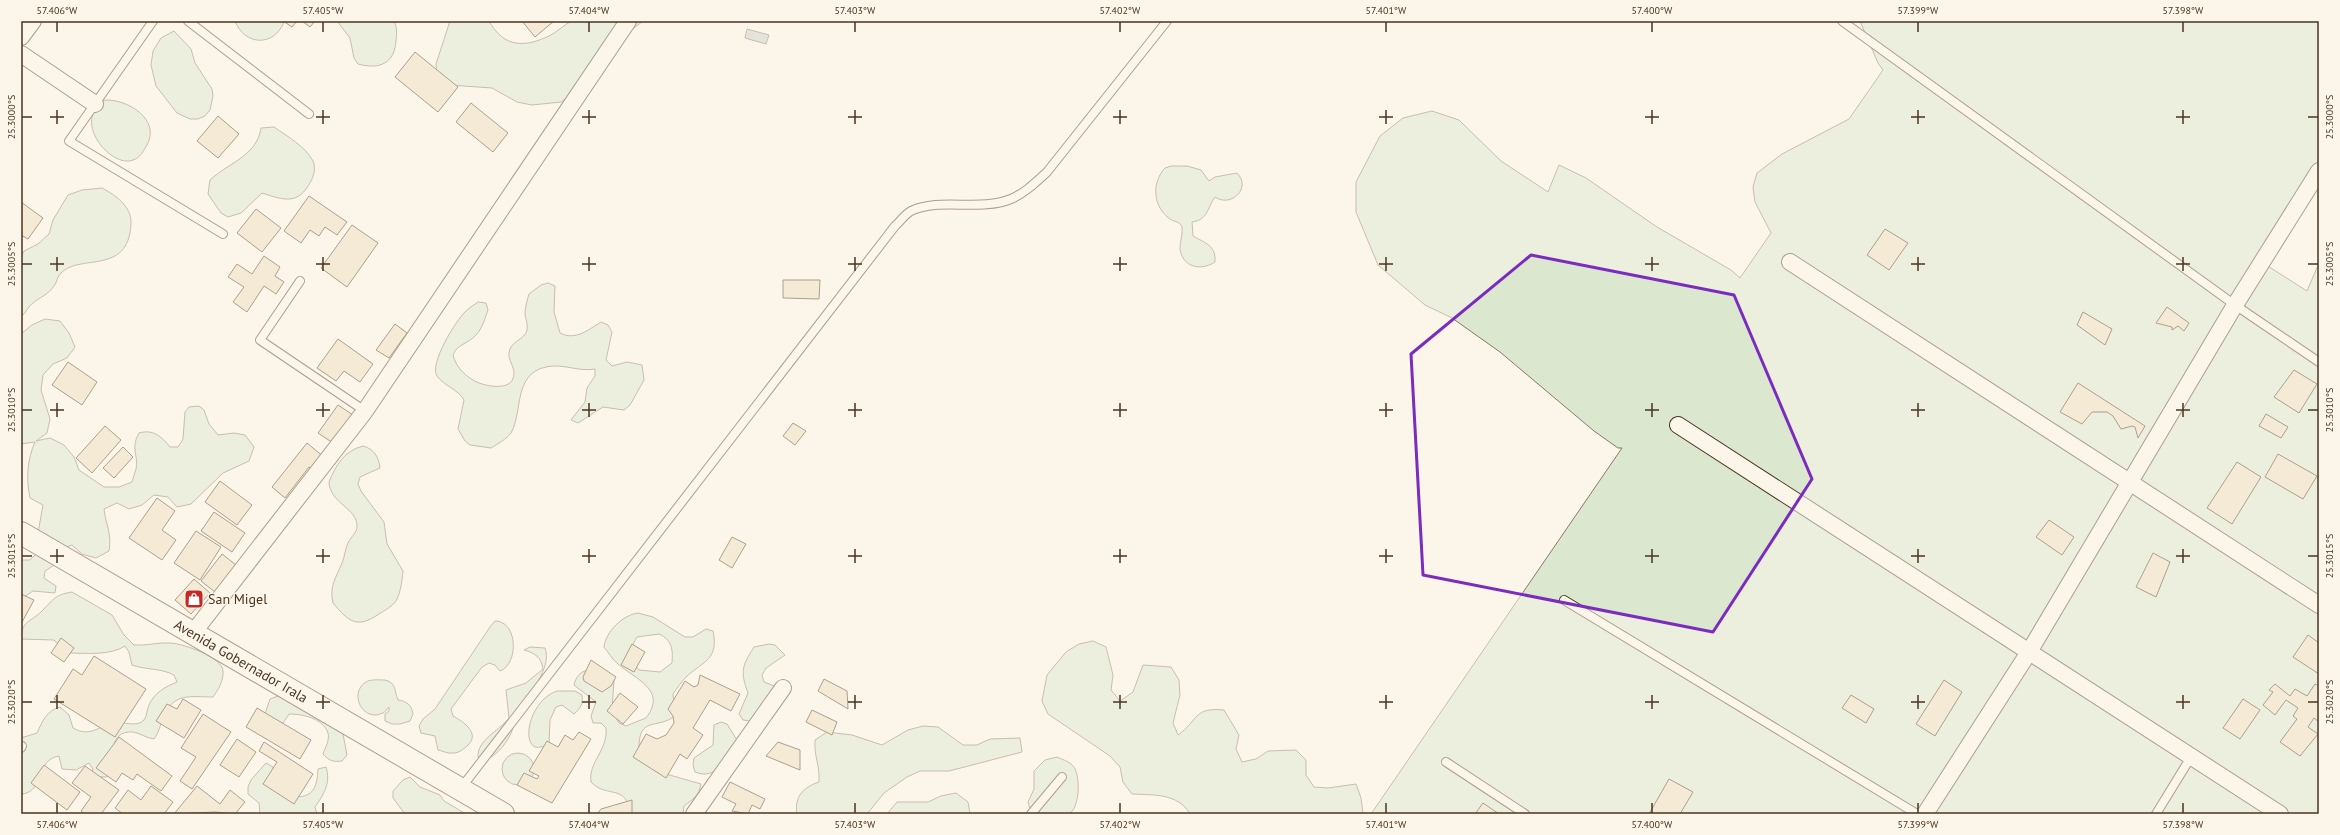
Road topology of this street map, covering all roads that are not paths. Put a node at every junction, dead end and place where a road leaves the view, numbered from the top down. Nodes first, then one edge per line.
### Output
1 (33, 21) edge
2 (153, 21) edge
3 (188, 21) edge
4 (628, 21) edge
5 (1167, 21) edge
6 (1842, 21) edge
7 (21, 37) edge
8 (21, 54) edge
9 (95, 104) junction
10 (309, 114) dead end
11 (2319, 171) edge
12 (223, 234) dead end
13 (1790, 262) dead end
14 (300, 281) dead end
15 (2235, 305) junction
16 (2319, 362) edge
17 (365, 411) junction
18 (1678, 425) dead end
19 (2131, 483) junction
20 (21, 533) edge
21 (1564, 600) dead end
22 (2319, 605) edge
23 (193, 633) junction
24 (2030, 652) junction
25 (784, 688) dead end
26 (2191, 756) junction
27 (1446, 762) dead end
28 (1062, 777) dead end
29 (460, 789) junction
30 (502, 814) edge
31 (694, 814) edge
32 (1031, 814) edge
33 (1525, 814) edge
34 (1917, 814) edge
35 (1925, 814) edge
36 (2156, 814) edge
37 (2280, 814) edge

1 - 7 street
2 - 9 lane
3 - 10 lane
4 - 17 street
5 - 29 lane
6 - 15 lane
8 - 9 street
9 - 12 lane
11 - 15 street
13 - 19 street
14 - 17 lane
15 - 16 lane
15 - 19 street
17 - 23 street
18 - 24 street
19 - 22 street
19 - 24 street
20 - 23 main road, Avenida Gobernador Irala
21 - 34 lane
23 - 29 main road, Avenida Gobernador Irala
24 - 26 street
24 - 35 street
25 - 31 street
26 - 36 lane
26 - 37 street
27 - 33 lane
28 - 32 lane
29 - 30 main road, Avenida Gobernador Irala

